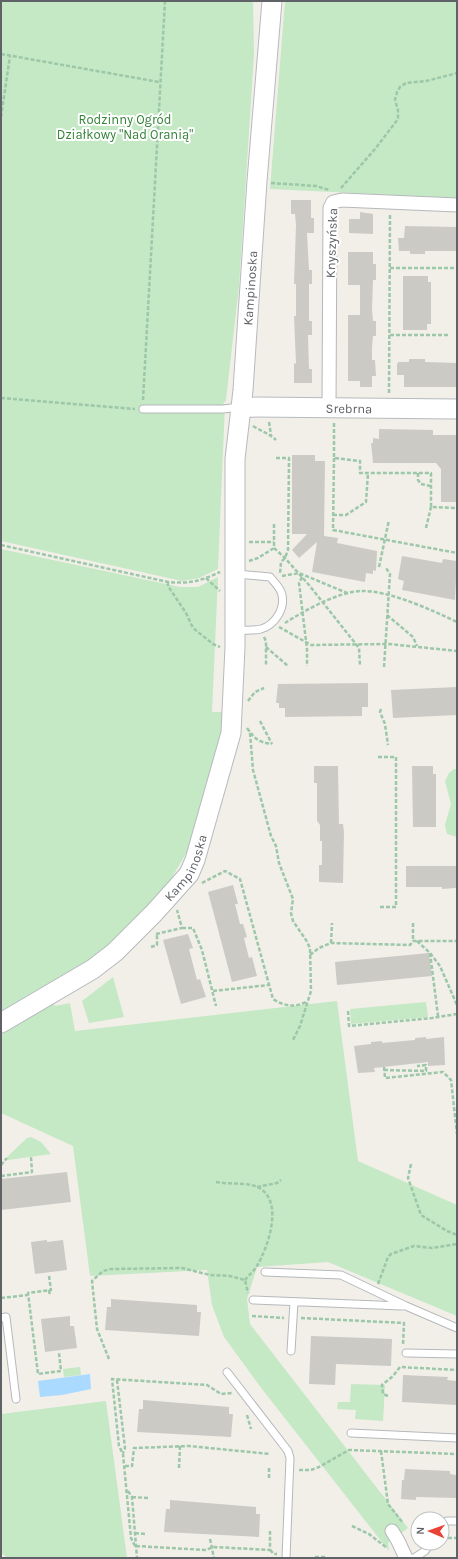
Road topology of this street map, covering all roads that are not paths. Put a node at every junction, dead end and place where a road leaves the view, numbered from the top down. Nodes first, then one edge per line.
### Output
1 (272, 1) edge
2 (457, 205) edge
3 (143, 409) road end
4 (457, 409) edge
5 (240, 414) junction
6 (332, 415) junction
7 (235, 570) junction
8 (235, 630) junction
9 (1, 1023) edge
10 (265, 1272) dead end
11 (253, 1300) road end
12 (294, 1302) junction
13 (406, 1306) junction
14 (1, 1318) edge
15 (457, 1328) edge
16 (292, 1351) dead end
17 (404, 1353) road end
18 (457, 1354) edge
19 (227, 1372) dead end
20 (16, 1399) dead end
21 (351, 1433) dead end
22 (457, 1438) edge
23 (392, 1531) dead end
24 (425, 1551) edge
25 (286, 1558) edge
26 (406, 1558) edge
27 (414, 1558) edge

1 - 5 street, Kampinoska
2 - 6 street, Knyszyńska
3 - 5 lane
4 - 6 street, Srebrna
5 - 6 street, Srebrna
5 - 7 street, Kampinoska
7 - 8 street, Kampinoska
7 - 8 lane
8 - 9 street, Kampinoska
10 - 13 lane
11 - 12 lane
12 - 13 lane
12 - 16 lane
13 - 15 lane
14 - 20 lane
17 - 18 lane
19 - 25 lane
21 - 22 lane
23 - 26 street
24 - 27 lane

